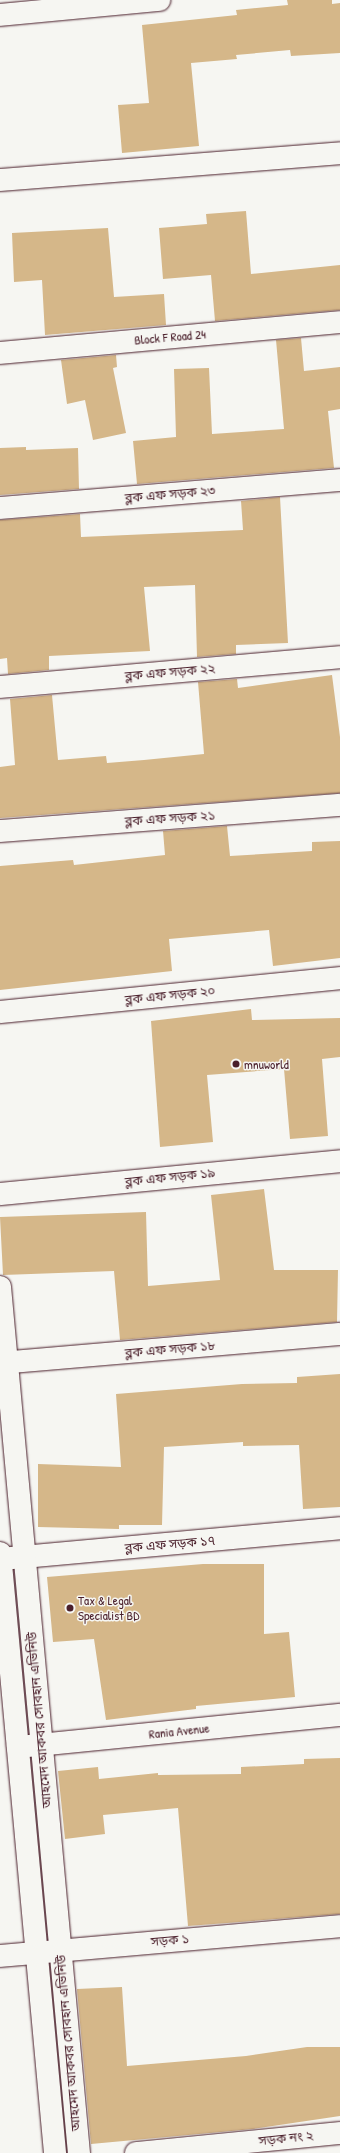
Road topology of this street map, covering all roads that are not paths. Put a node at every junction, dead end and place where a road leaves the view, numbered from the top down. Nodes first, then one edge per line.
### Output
1 (160, 0) edge
2 (0, 15) edge
3 (340, 141) edge
4 (340, 153) edge
5 (0, 167) edge
6 (0, 180) edge
7 (340, 322) edge
8 (0, 353) edge
9 (340, 480) edge
10 (0, 508) edge
11 (340, 657) edge
12 (0, 687) edge
13 (340, 805) edge
14 (0, 831) edge
15 (340, 978) edge
16 (0, 1012) edge
17 (340, 1161) edge
18 (0, 1194) edge
19 (0, 1287) edge
20 (340, 1334) edge
21 (4, 1362) edge
22 (340, 1528) edge
23 (0, 1553) edge
24 (25, 1557) junction
25 (0, 1559) edge
26 (5, 1672) edge
27 (340, 1714) edge
28 (41, 1744) junction
29 (18, 1747) junction
30 (340, 1926) edge
31 (60, 1950) junction
32 (36, 1952) junction
33 (0, 1956) edge
34 (340, 2133) edge
35 (55, 2153) edge
36 (79, 2153) edge
37 (136, 2153) edge

1 - 2 street
3 - 5 street
4 - 6 street
7 - 8 street, Block F Road 24
9 - 10 street, ব্লক এফ সড়ক ২৩
11 - 12 street, ব্লক এফ সড়ক ২২
13 - 14 street, ব্লক এফ সড়ক ২১
15 - 16 street, ব্লক এফ সড়ক ২০
17 - 18 street, ব্লক এফ সড়ক ১৯
19 - 21 street, আহমেদ আকবর সোবহান এভিনিউ
20 - 21 street, ব্লক এফ সড়ক ১৮
21 - 24 street, আহমেদ আকবর সোবহান এভিনিউ
22 - 24 street, ব্লক এফ সড়ক ১৭
23 - 25 street, আহমেদ আকবর সোবহান এভিনিউ
24 - 25 street, ব্লক এফ সড়ক ১৭
24 - 28 street, আহমেদ আকবর সোবহান এভিনিউ
25 - 26 street, আহমেদ আকবর সোবহান এভিনিউ
26 - 29 street, আহমেদ আকবর সোবহান এভিনিউ
27 - 28 street, Rania Avenue
28 - 29 street, Rania Avenue
28 - 31 street, আহমেদ আকবর সোবহান এভিনিউ
29 - 32 street, আহমেদ আকবর সোবহান এভিনিউ
30 - 31 street, সড়ক ১
31 - 32 street, সড়ক ১
31 - 36 street, আহমেদ আকবর সোবহান এভিনিউ
32 - 33 street, সড়ক ১
32 - 35 street, আহমেদ আকবর সোবহান এভিনিউ
34 - 37 street, সড়ক নং ২

